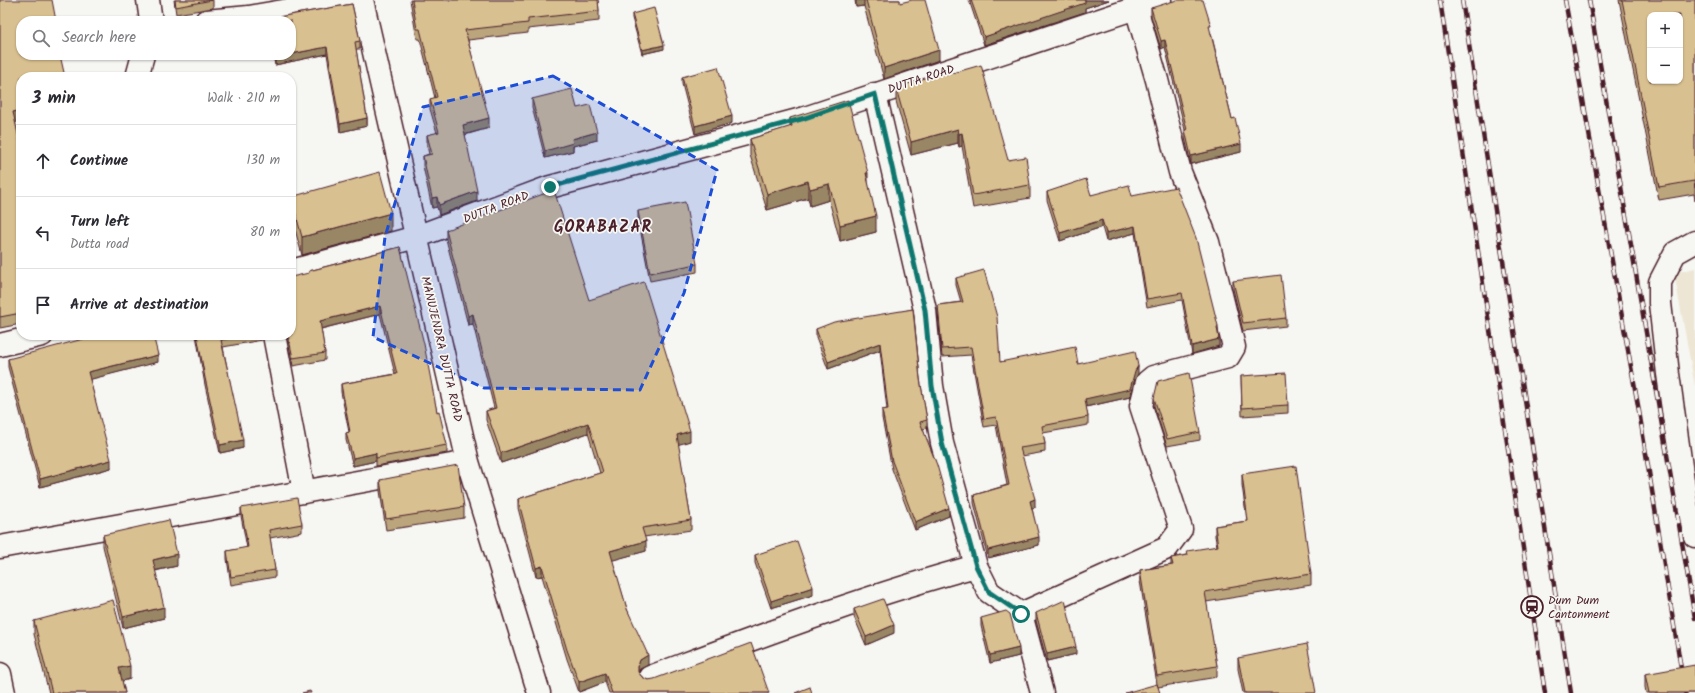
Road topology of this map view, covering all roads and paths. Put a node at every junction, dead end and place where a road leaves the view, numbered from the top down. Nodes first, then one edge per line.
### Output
1 (148, 0) edge
2 (348, 0) edge
3 (362, 0) edge
4 (1160, 0) edge
5 (1136, 8) junction
6 (150, 16) edge
7 (255, 16) edge
8 (142, 60) edge
9 (138, 72) edge
10 (875, 94) junction
11 (416, 237) junction
12 (1695, 242) edge
13 (296, 270) edge
14 (21, 340) edge
15 (275, 340) edge
16 (0, 345) edge
17 (468, 462) junction
18 (304, 492) junction
19 (1695, 536) edge
20 (0, 547) edge
21 (976, 566) junction
22 (1021, 614) junction
23 (0, 674) edge
24 (650, 677) dead end
25 (4, 693) edge
26 (538, 693) edge
27 (1042, 693) edge

1 - 6 street
2 - 7 street
3 - 11 street, MANUJENDRA DUTTA ROAD
4 - 5 street, DUTTA ROAD
5 - 10 street, DUTTA ROAD
5 - 22 street
8 - 9 street
10 - 11 street, DUTTA ROAD
10 - 21 street
11 - 13 street, DUTTA ROAD
11 - 17 street, MANUJENDRA DUTTA ROAD
12 - 19 street
14 - 16 street
15 - 18 street
17 - 18 street
17 - 26 street, MANUJENDRA DUTTA ROAD
18 - 20 street
21 - 22 street
21 - 24 street
22 - 27 street
23 - 25 street

